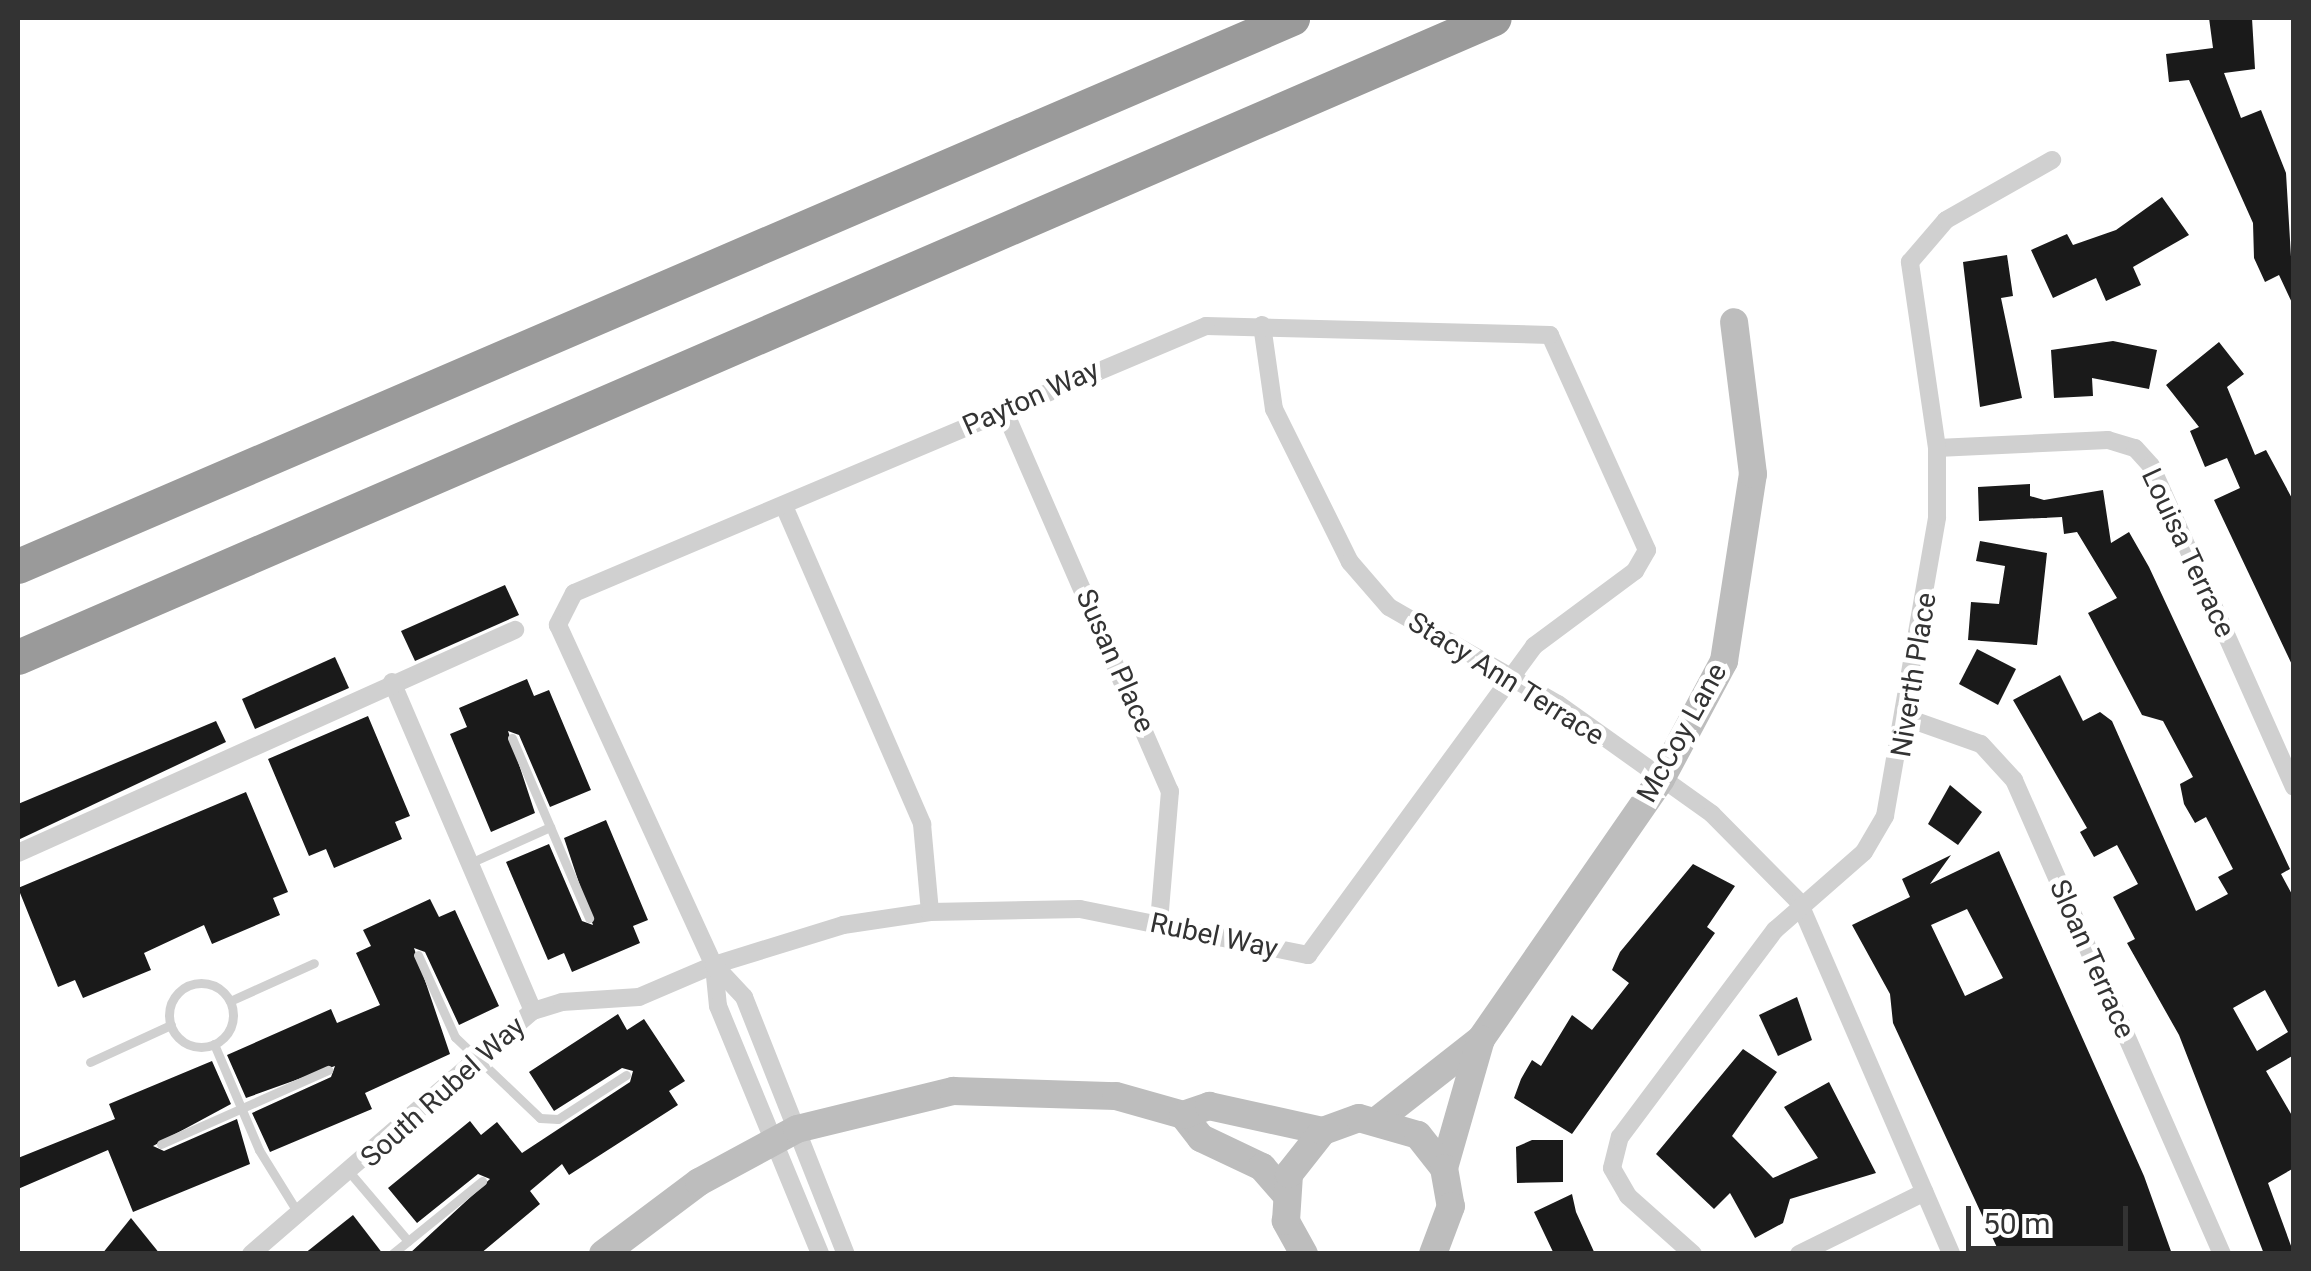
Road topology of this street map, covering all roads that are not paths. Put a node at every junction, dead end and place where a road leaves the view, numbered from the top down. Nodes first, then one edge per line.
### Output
1 (1292, 18) edge
2 (1494, 18) edge
3 (2052, 160) dead end
4 (1734, 322) dead end
5 (1262, 325) junction
6 (1004, 410) junction
7 (1938, 448) junction
8 (784, 506) junction
9 (1647, 550) joint
10 (18, 566) edge
11 (515, 630) dead end
12 (18, 657) edge
13 (1512, 679) junction
14 (392, 682) junction
15 (1907, 718) junction
16 (512, 738) dead end
17 (1661, 778) junction
18 (2294, 787) edge
19 (550, 828) junction
20 (18, 853) edge
21 (468, 864) junction
22 (1799, 902) junction
23 (930, 912) junction
24 (589, 918) dead end
25 (1159, 922) junction
26 (418, 956) dead end
27 (314, 963) dead end
28 (714, 965) junction
29 (230, 1001) junction
30 (533, 1011) junction
31 (171, 1025) junction
32 (1481, 1039) junction
33 (214, 1044) junction
34 (479, 1060) junction
35 (90, 1062) dead end
36 (328, 1070) dead end
37 (626, 1075) dead end
38 (242, 1108) junction
39 (1183, 1115) junction
40 (1378, 1119) junction
41 (1323, 1131) junction
42 (785, 1135) junction
43 (162, 1144) dead end
44 (1444, 1168) junction
45 (351, 1174) junction
46 (482, 1182) dead end
47 (1284, 1192) junction
48 (1924, 1192) junction
49 (300, 1216) junction
50 (1448, 1224) junction
51 (408, 1241) junction
52 (1295, 1248) edge
53 (251, 1254) edge
54 (392, 1254) edge
55 (603, 1254) edge
56 (820, 1254) edge
57 (846, 1254) edge
58 (1433, 1254) edge
59 (1462, 1254) edge
60 (1692, 1254) edge
61 (1799, 1254) edge
62 (1951, 1254) edge
63 (2222, 1254) edge

1 - 10 highway
2 - 12 highway
3 - 7 street, Niverth Place
4 - 17 street, McCoy Lane
5 - 6 street, Payton Way
5 - 9 street, Payton Way
5 - 13 street, Stacy Ann Terrace
6 - 8 street, Payton Way
6 - 25 street, Susan Place
7 - 15 street, Niverth Place
7 - 18 street, Louisa Terrace
8 - 23 street
8 - 28 street, Payton Way
9 - 13 street, Rubel Way
11 - 14 street
13 - 17 street, Stacy Ann Terrace
13 - 25 street, Rubel Way
14 - 20 street
14 - 21 street
15 - 22 street, Niverth Place
15 - 63 street, Sloan Terrace
16 - 19 lane
17 - 22 street, Stacy Ann Terrace
17 - 32 street, McCoy Lane
19 - 21 lane
19 - 24 lane
21 - 30 street
22 - 48 street, Stacy Ann Terrace
22 - 60 street, Niverth Place
23 - 25 street, Rubel Way
23 - 28 street, Rubel Way
26 - 34 lane
27 - 29 lane
28 - 30 street, South Rubel Way
28 - 42 street
28 - 42 street
29 - 31 lane
29 - 33 lane
30 - 34 street, South Rubel Way
31 - 33 lane
31 - 35 lane
32 - 40 street, McCoy Lane
32 - 44 street, McCoy Lane
33 - 38 lane
34 - 37 lane
34 - 45 street, South Rubel Way
36 - 38 lane
38 - 43 lane
38 - 49 lane
39 - 41 street
39 - 42 street
39 - 47 street
40 - 41 street
40 - 44 street
41 - 47 street
42 - 55 street
42 - 56 street
42 - 57 street
44 - 50 street
45 - 49 street, South Rubel Way
45 - 51 lane
46 - 51 lane
47 - 52 street
48 - 61 street
48 - 62 street, Stacy Ann Terrace
49 - 53 street, South Rubel Way
50 - 58 street
50 - 59 street
51 - 54 lane

